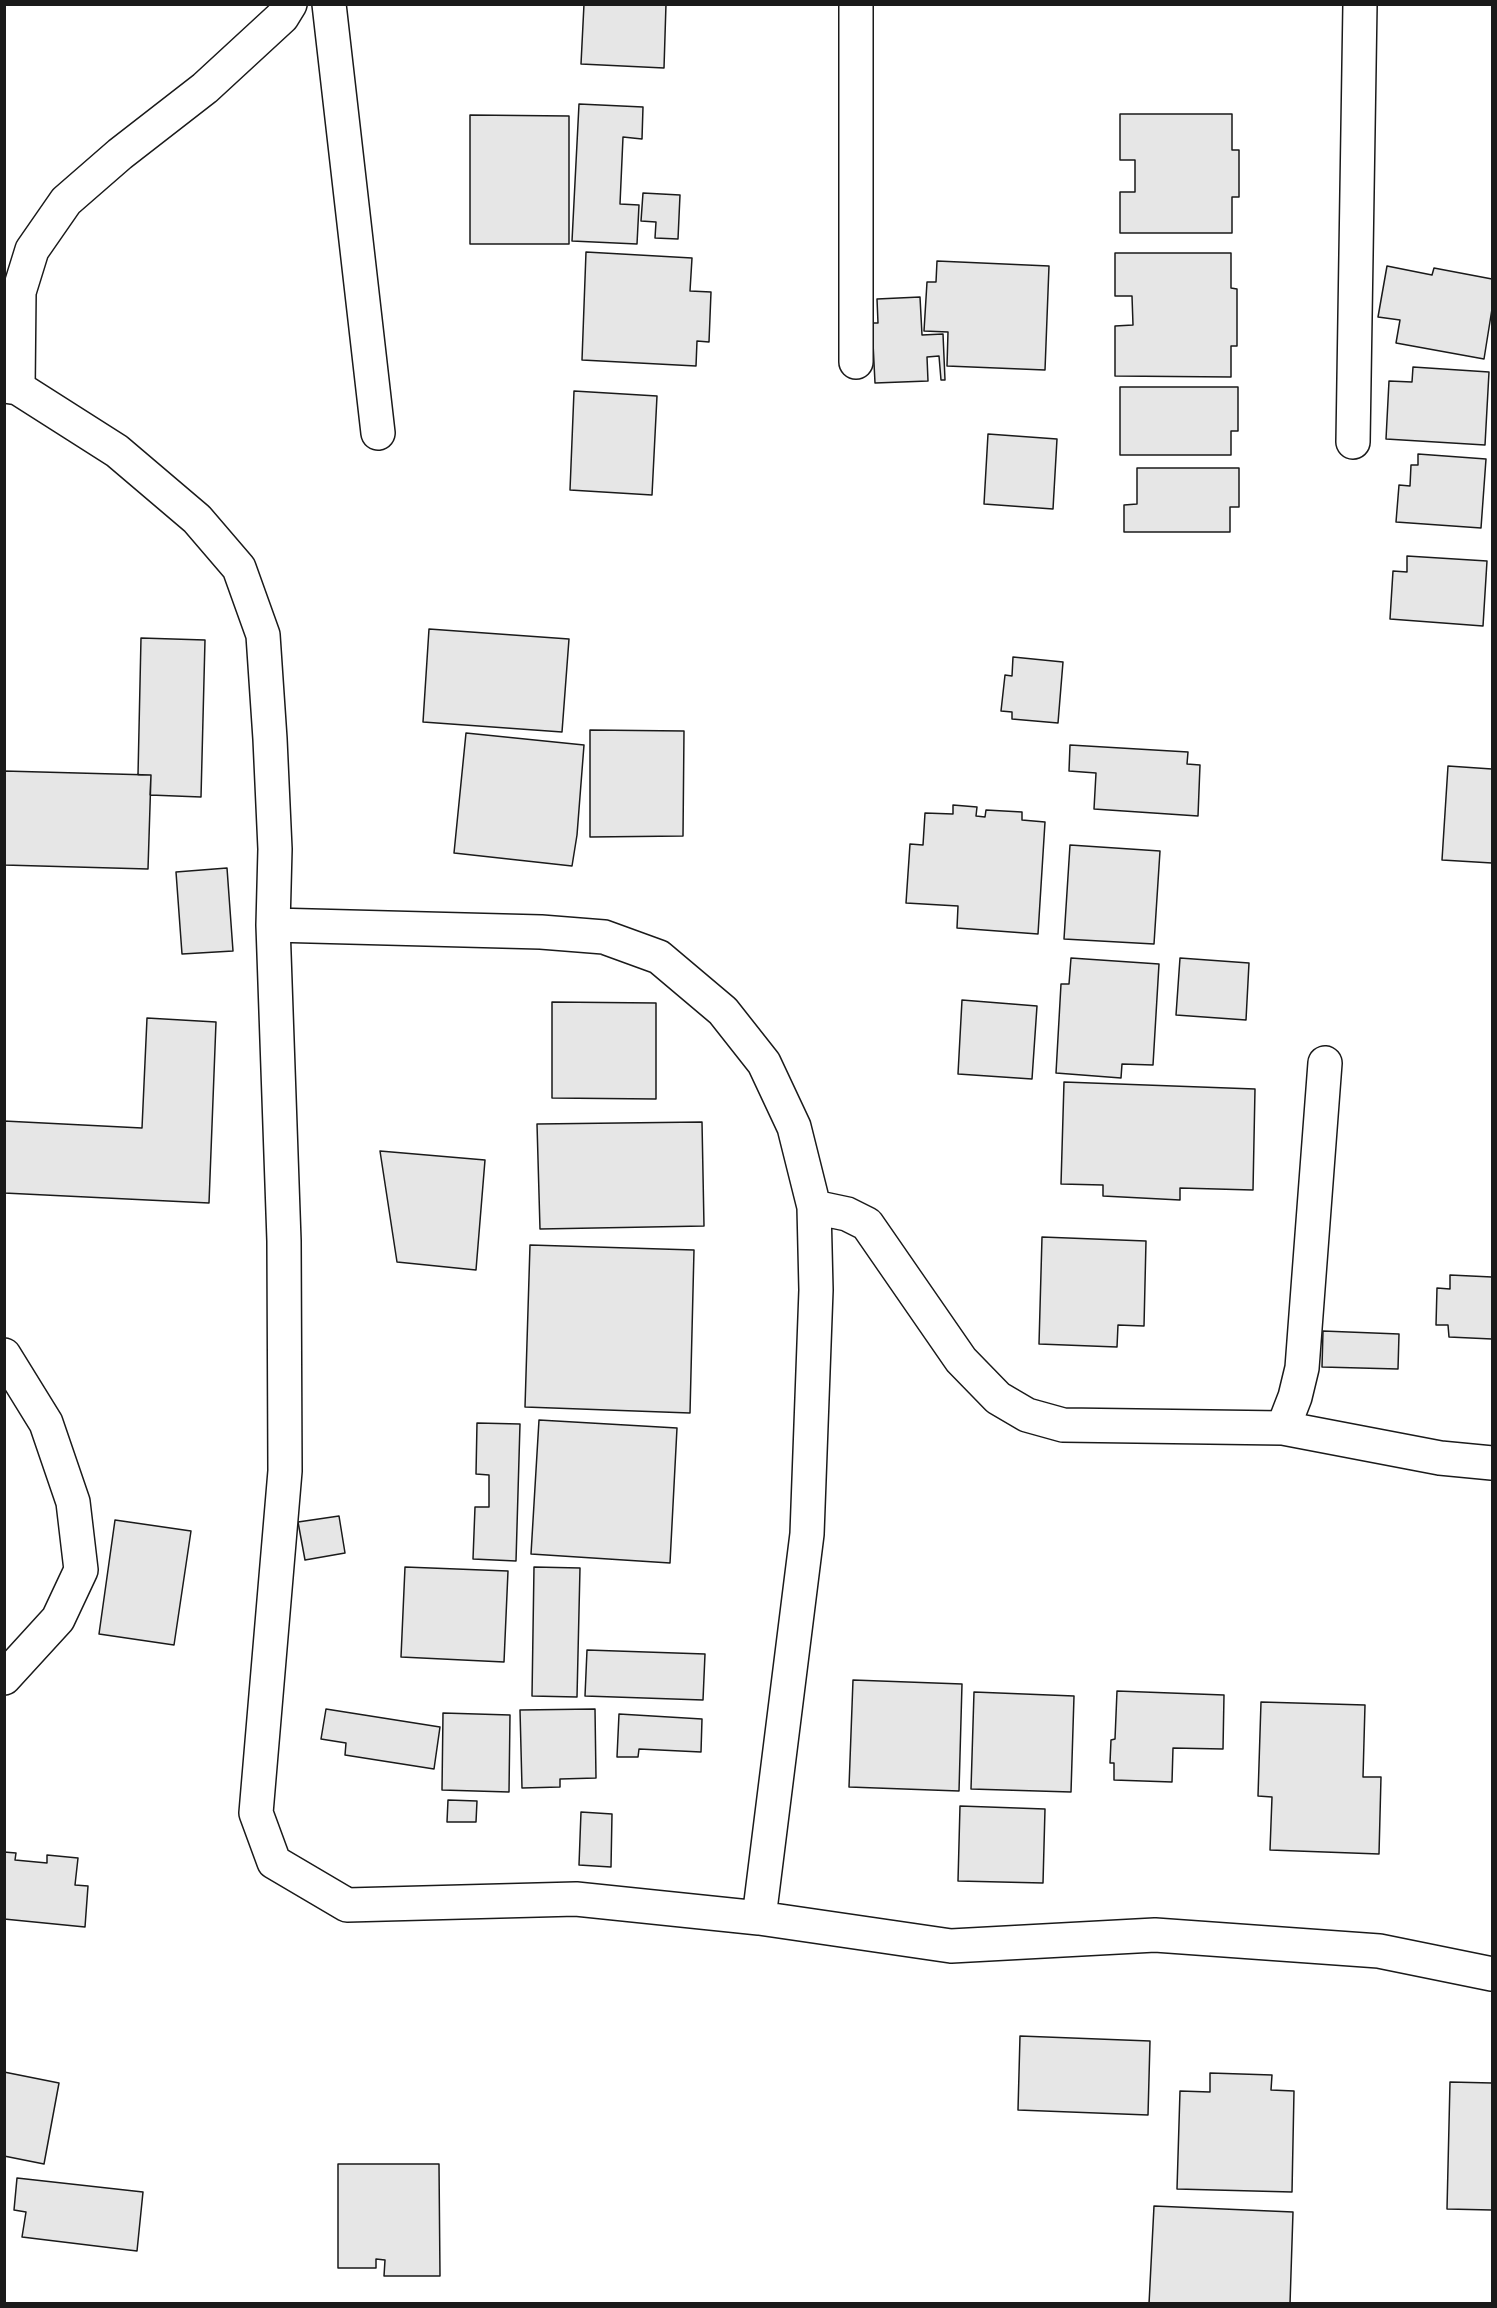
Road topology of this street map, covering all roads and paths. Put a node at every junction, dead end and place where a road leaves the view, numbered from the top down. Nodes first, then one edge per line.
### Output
1 (290, 4) edge
2 (329, 4) edge
3 (856, 4) edge
4 (1360, 4) edge
5 (856, 363) dead end
6 (11, 387) edge
7 (378, 433) dead end
8 (1353, 442) dead end
9 (273, 925) junction
10 (1325, 1064) dead end
11 (814, 1207) junction
12 (4, 1354) edge
13 (1283, 1428) junction
14 (1492, 1463) edge
15 (4, 1678) edge
16 (759, 1918) junction
17 (1492, 1974) edge

1 - 6 street
2 - 7 street
3 - 5 street
4 - 8 street
6 - 9 street
9 - 11 street
9 - 16 street
10 - 13 street
11 - 13 street
11 - 16 street
12 - 15 street
13 - 14 street
16 - 17 street

